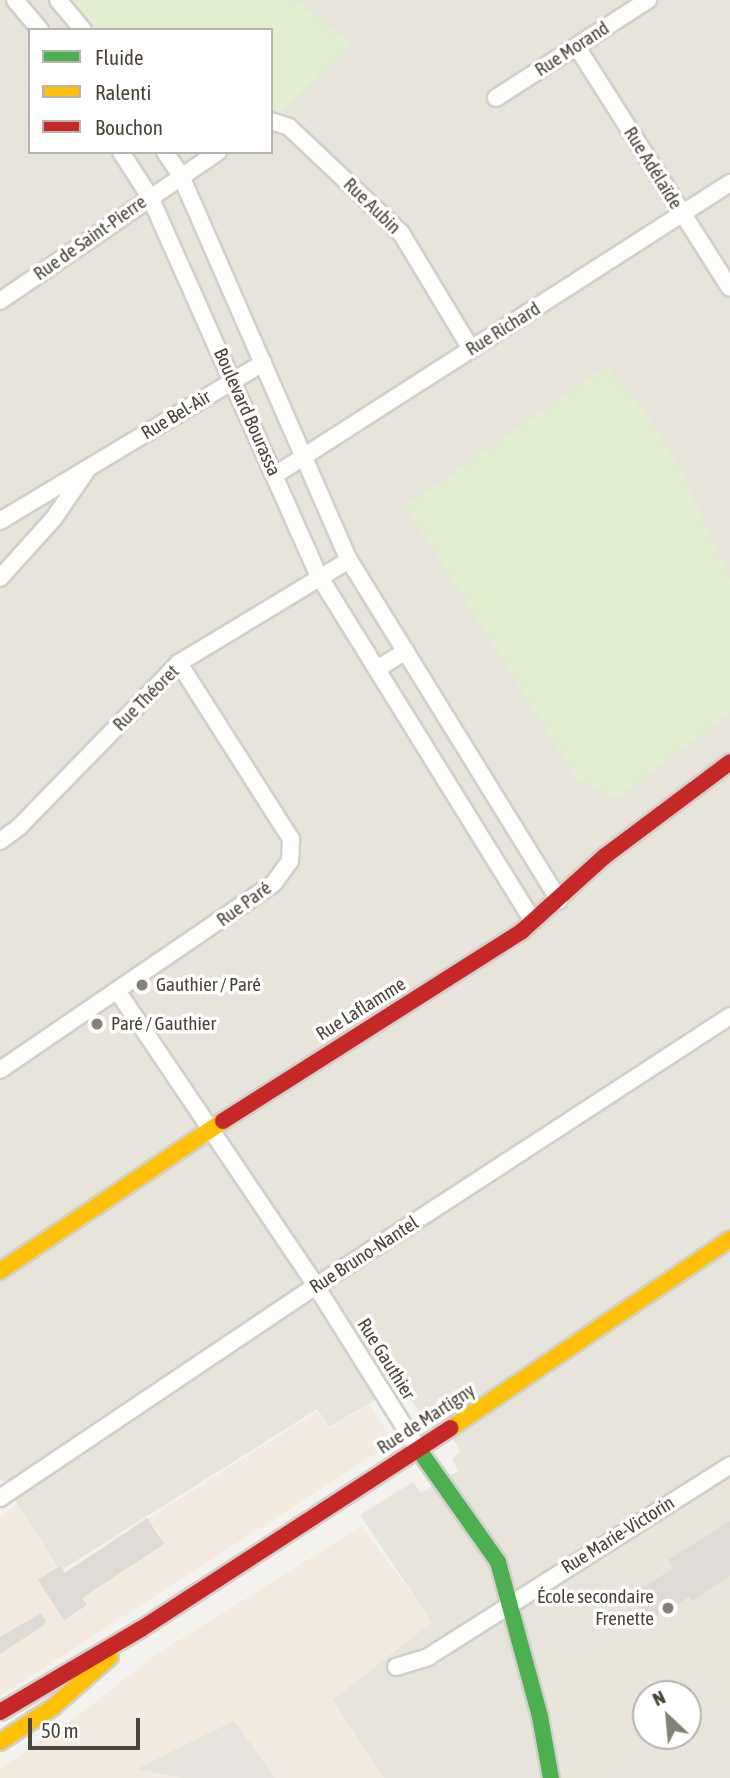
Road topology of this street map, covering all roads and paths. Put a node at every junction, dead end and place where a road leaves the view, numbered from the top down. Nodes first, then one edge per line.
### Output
1 (15, 0) edge
2 (58, 0) edge
3 (649, 0) edge
4 (38, 28) edge
5 (81, 28) edge
6 (577, 47) junction
7 (496, 98) dead end
8 (273, 122) edge
9 (122, 154) edge
10 (166, 154) edge
11 (215, 154) edge
12 (181, 176) junction
13 (730, 183) edge
14 (150, 197) junction
15 (682, 213) junction
16 (730, 288) edge
17 (0, 301) edge
18 (471, 349) junction
19 (263, 363) junction
20 (234, 380) junction
21 (302, 457) junction
22 (88, 468) junction
23 (275, 474) junction
24 (0, 521) edge
25 (349, 560) junction
26 (320, 577) junction
27 (0, 578) edge
28 (406, 651) junction
29 (179, 663) junction
30 (377, 669) junction
31 (730, 762) edge
32 (0, 841) edge
33 (559, 900) junction
34 (532, 920) junction
35 (118, 992) junction
36 (730, 1016) edge
37 (0, 1070) edge
38 (210, 1129) junction
39 (730, 1239) edge
40 (0, 1272) edge
41 (316, 1286) junction
42 (419, 1450) junction
43 (730, 1465) edge
44 (0, 1498) edge
45 (509, 1604) junction
46 (141, 1629) junction
47 (396, 1667) dead end
48 (0, 1712) edge
49 (0, 1742) edge
50 (551, 1778) edge

1 - 4 street
2 - 5 street
3 - 6 street, Rue Morand
6 - 7 street, Rue Morand
6 - 15 street, Rue Adélaïde
8 - 18 street, Rue Aubin
9 - 14 street, Boulevard Bourassa
10 - 12 street, Boulevard Bourassa
11 - 12 street
12 - 14 street, Rue de Saint-Pierre
12 - 19 street, Boulevard Bourassa
13 - 15 street, Rue Richard
14 - 17 street, Rue de Saint-Pierre
14 - 20 street, Boulevard Bourassa
15 - 16 street, Rue Adélaïde
15 - 18 street, Rue Richard
18 - 21 street, Rue Richard
19 - 20 street, Rue Bel-Air
19 - 21 street, Boulevard Bourassa
20 - 22 street, Rue Bel-Air
20 - 23 street, Boulevard Bourassa
21 - 23 street, Rue Richard
21 - 25 street, Boulevard Bourassa
22 - 24 street, Rue Bel-Air
22 - 27 street, Rue Bel-Air
23 - 26 street, Boulevard Bourassa
25 - 26 street, Rue Théoret
25 - 28 street, Boulevard Bourassa
26 - 29 street, Rue Théoret
26 - 30 street, Boulevard Bourassa
28 - 30 street
28 - 33 street, Boulevard Bourassa
29 - 32 street, Rue Théoret
29 - 35 street, Rue Paré
30 - 34 street, Boulevard Bourassa
31 - 33 street, Rue Laflamme
33 - 34 street, Rue Laflamme
34 - 38 street, Rue Laflamme
35 - 37 street, Rue Paré
35 - 38 street, Rue Gauthier
36 - 41 street, Rue Bruno-Nantel
38 - 40 street, Rue Laflamme
38 - 41 street, Rue Gauthier
39 - 42 street, Rue de Martigny
41 - 42 street, Rue Gauthier
41 - 44 street, Rue Bruno-Nantel
42 - 45 street, Rue Gauthier
42 - 46 street, Rue de Martigny
43 - 45 street, Rue Marie-Victorin
45 - 47 street, Rue Marie-Victorin
45 - 50 street, Rue Gauthier
46 - 48 street, Rue de Martigny
46 - 49 street, Rue de Martigny

